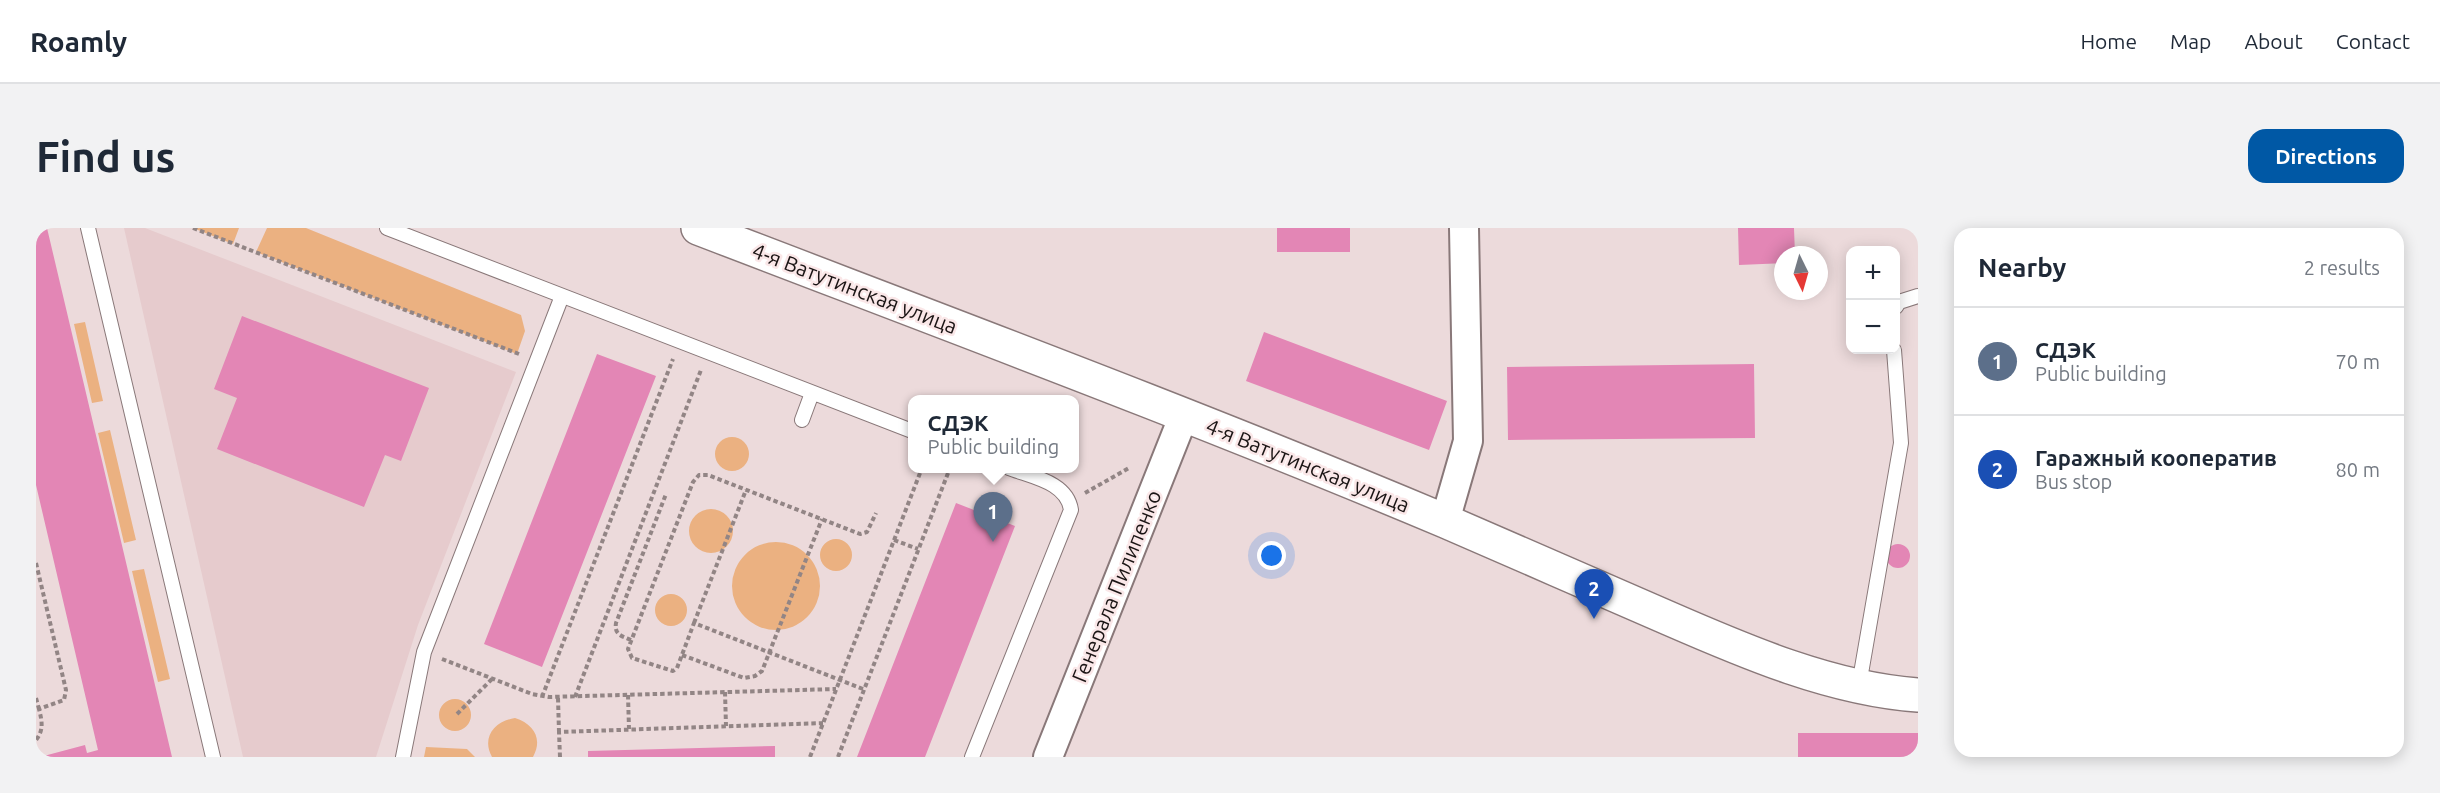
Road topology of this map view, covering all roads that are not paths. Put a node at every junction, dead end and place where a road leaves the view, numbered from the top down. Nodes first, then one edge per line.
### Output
1 (88, 228) edge
2 (387, 228) edge
3 (698, 228) edge
4 (1464, 228) edge
5 (562, 296) junction
6 (1918, 296) edge
7 (1900, 302) edge
8 (1894, 354) edge
9 (812, 393) junction
10 (1184, 415) junction
11 (802, 420) dead end
12 (908, 429) edge
13 (1022, 473) edge
14 (1445, 521) junction
15 (1859, 685) junction
16 (1918, 695) edge
17 (213, 757) edge
18 (403, 757) edge
19 (972, 757) edge
20 (1048, 757) edge

1 - 17 lane
2 - 5 lane
3 - 10 street, 4-я Ватутинская улица
4 - 14 street
5 - 9 lane
5 - 18 lane
6 - 7 lane
8 - 15 lane
9 - 11 lane
9 - 12 lane
10 - 14 street, 4-я Ватутинская улица
10 - 20 street, Генерала Пилипенко
13 - 19 lane
14 - 15 street, 4-я Ватутинская улица
15 - 16 street, 4-я Ватутинская улица

